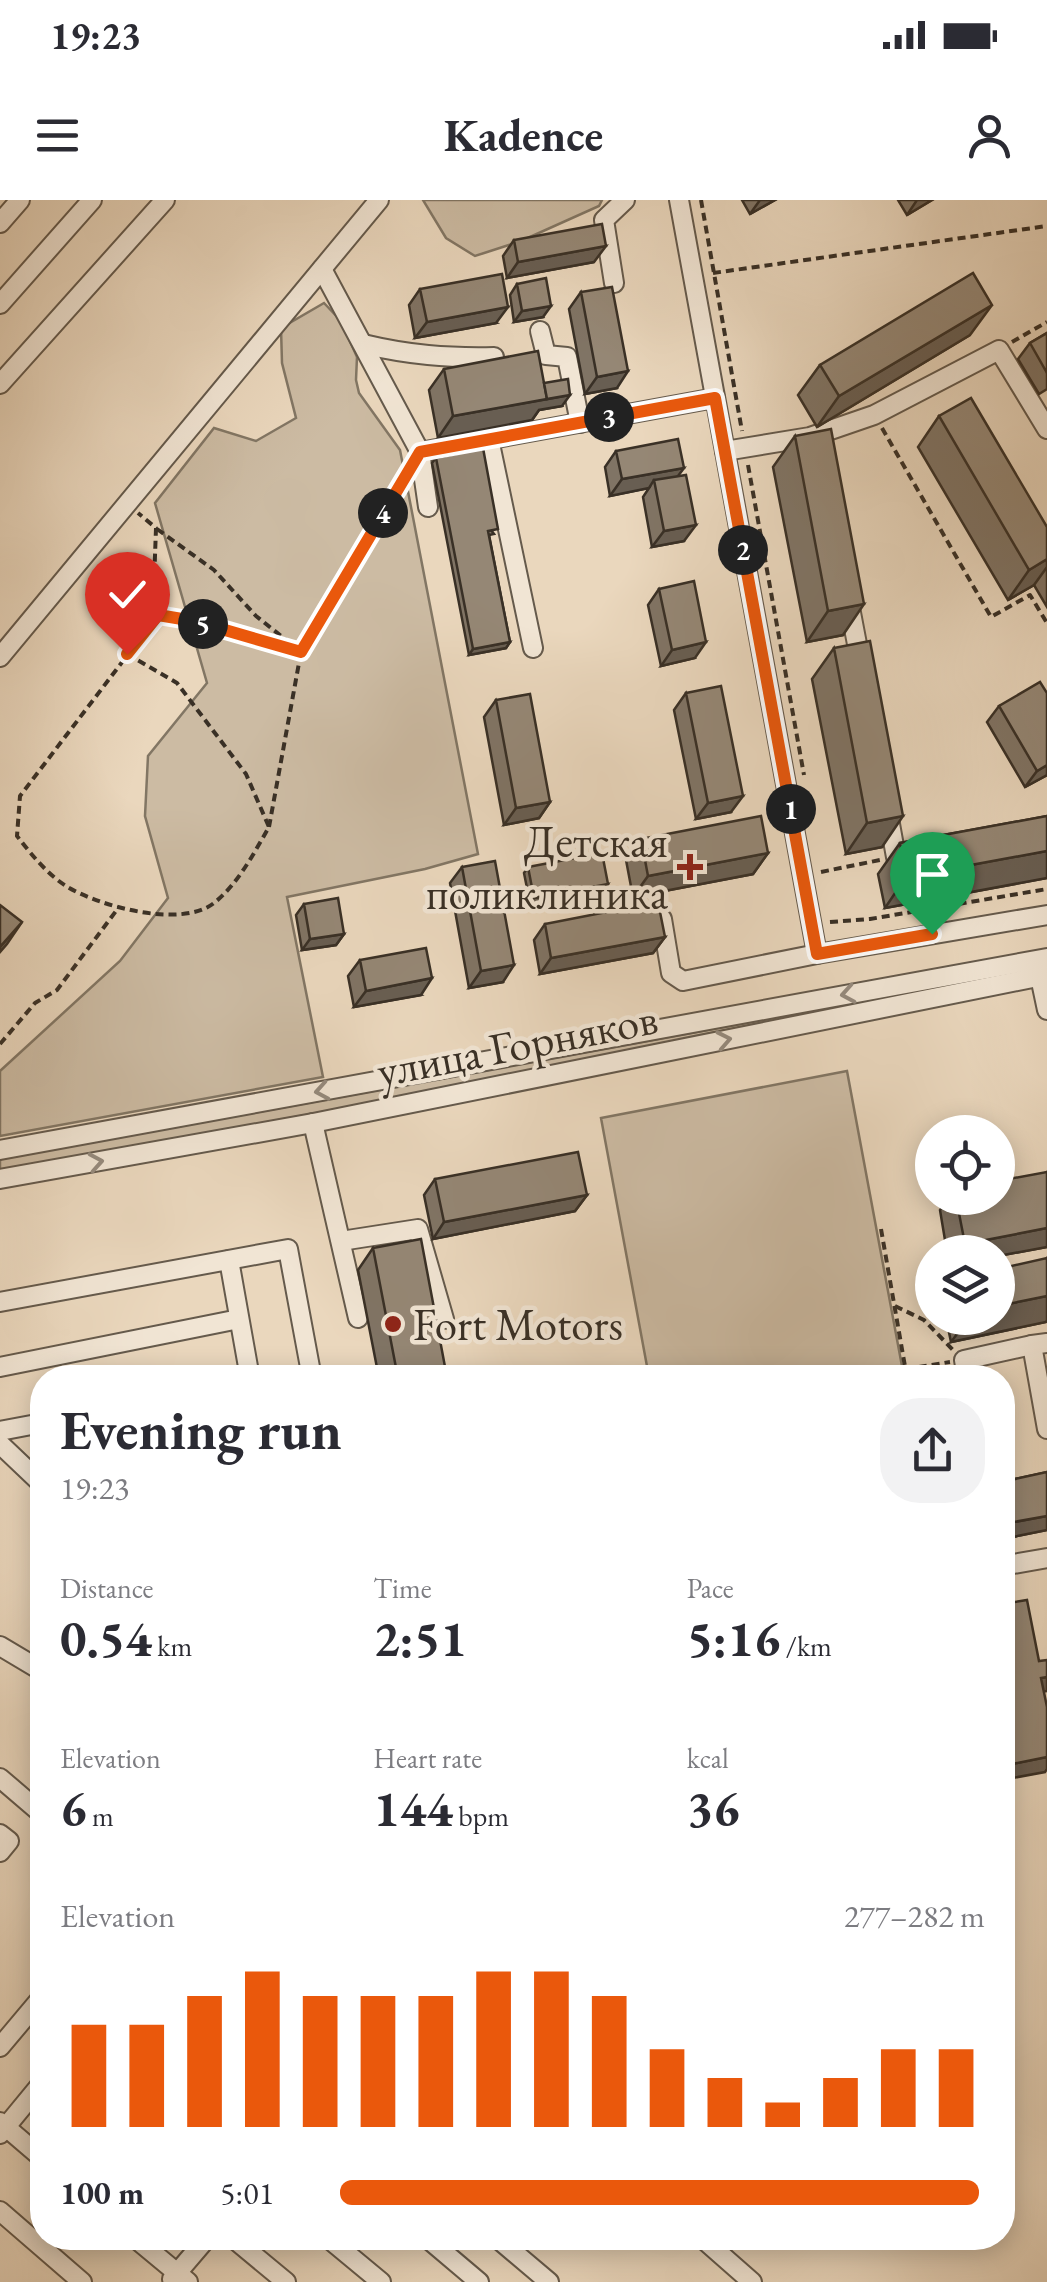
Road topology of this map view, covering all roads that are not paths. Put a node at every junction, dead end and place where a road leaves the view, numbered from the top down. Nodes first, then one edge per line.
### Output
1 (20, 200) edge
2 (92, 200) edge
3 (165, 200) edge
4 (380, 200) edge
5 (625, 200) edge
6 (679, 200) edge
7 (0, 223) edge
8 (322, 268) junction
9 (614, 283) edge
10 (0, 304) edge
11 (540, 330) dead end
12 (363, 344) junction
13 (494, 357) edge
14 (0, 384) edge
15 (715, 398) junction
16 (580, 423) junction
17 (1047, 429) edge
18 (819, 434) junction
19 (489, 439) junction
20 (725, 451) junction
21 (420, 452) junction
22 (822, 453) edge
23 (428, 507) dead end
24 (846, 588) edge
25 (533, 648) dead end
26 (0, 657) edge
27 (864, 684) edge
28 (885, 799) edge
29 (934, 850) edge
30 (1047, 915) edge
31 (662, 919) edge
32 (817, 954) junction
33 (1047, 958) edge
34 (1044, 976) edge
35 (1047, 1010) edge
36 (313, 1123) junction
37 (0, 1150) edge
38 (0, 1179) edge
39 (340, 1241) junction
40 (229, 1260) junction
41 (0, 1302) edge
42 (358, 1318) dead end
43 (240, 1319) junction
44 (444, 1319) dead end
45 (1039, 1344) edge
46 (248, 1365) edge
47 (310, 1365) edge
48 (978, 1365) edge
49 (0, 1367) edge
50 (30, 1425) edge
51 (1047, 1430) edge
52 (0, 1431) edge
53 (0, 1444) edge
54 (30, 1473) edge
55 (1047, 1558) edge
56 (1015, 1564) edge
57 (0, 1646) edge
58 (30, 1664) edge
59 (0, 1778) edge
60 (30, 1804) edge
61 (0, 1834) edge
62 (0, 1852) edge
63 (30, 2013) edge
64 (0, 2047) edge
65 (30, 2096) edge
66 (2, 2128) edge
67 (30, 2149) edge
68 (0, 2211) edge
69 (30, 2237) edge
70 (45, 2250) edge
71 (148, 2250) edge
72 (199, 2250) edge
73 (247, 2250) edge
74 (342, 2250) edge
75 (441, 2250) edge
76 (511, 2250) edge
77 (716, 2250) edge
78 (178, 2279) edge
79 (82, 2282) edge
80 (286, 2282) edge
81 (380, 2282) edge
82 (479, 2282) edge
83 (549, 2282) edge
84 (752, 2282) edge

1 - 7 street
2 - 10 street
3 - 14 street
4 - 8 street
5 - 9 street
6 - 15 street
8 - 12 street
8 - 26 street
11 - 16 street
12 - 13 street
12 - 21 street
15 - 16 street
15 - 20 street
16 - 19 street
17 - 18 street
18 - 20 street
18 - 22 street
19 - 21 street
19 - 25 street
20 - 32 street
21 - 23 street
24 - 27 street
28 - 29 street
30 - 32 street
31 - 32 street
33 -> 37 street, улица Горняков
34 - 35 street
36 -> 34 street, улица Горняков
38 -> 36 street, улица Горняков
36 - 39 street
39 - 42 street
39 - 44 street
40 - 41 street
40 - 43 street
40 - 47 street
43 - 46 street
43 - 49 street
45 - 48 street
45 - 51 street
50 - 52 street
53 - 54 street
55 - 56 street
57 - 58 street
59 - 60 street
61 - 62 street
63 - 64 street
65 - 66 street
66 - 67 street
68 - 69 street
70 - 79 street
71 - 78 street
72 - 78 street
73 - 80 street
74 - 81 street
75 - 82 street
76 - 83 street
77 - 84 street

